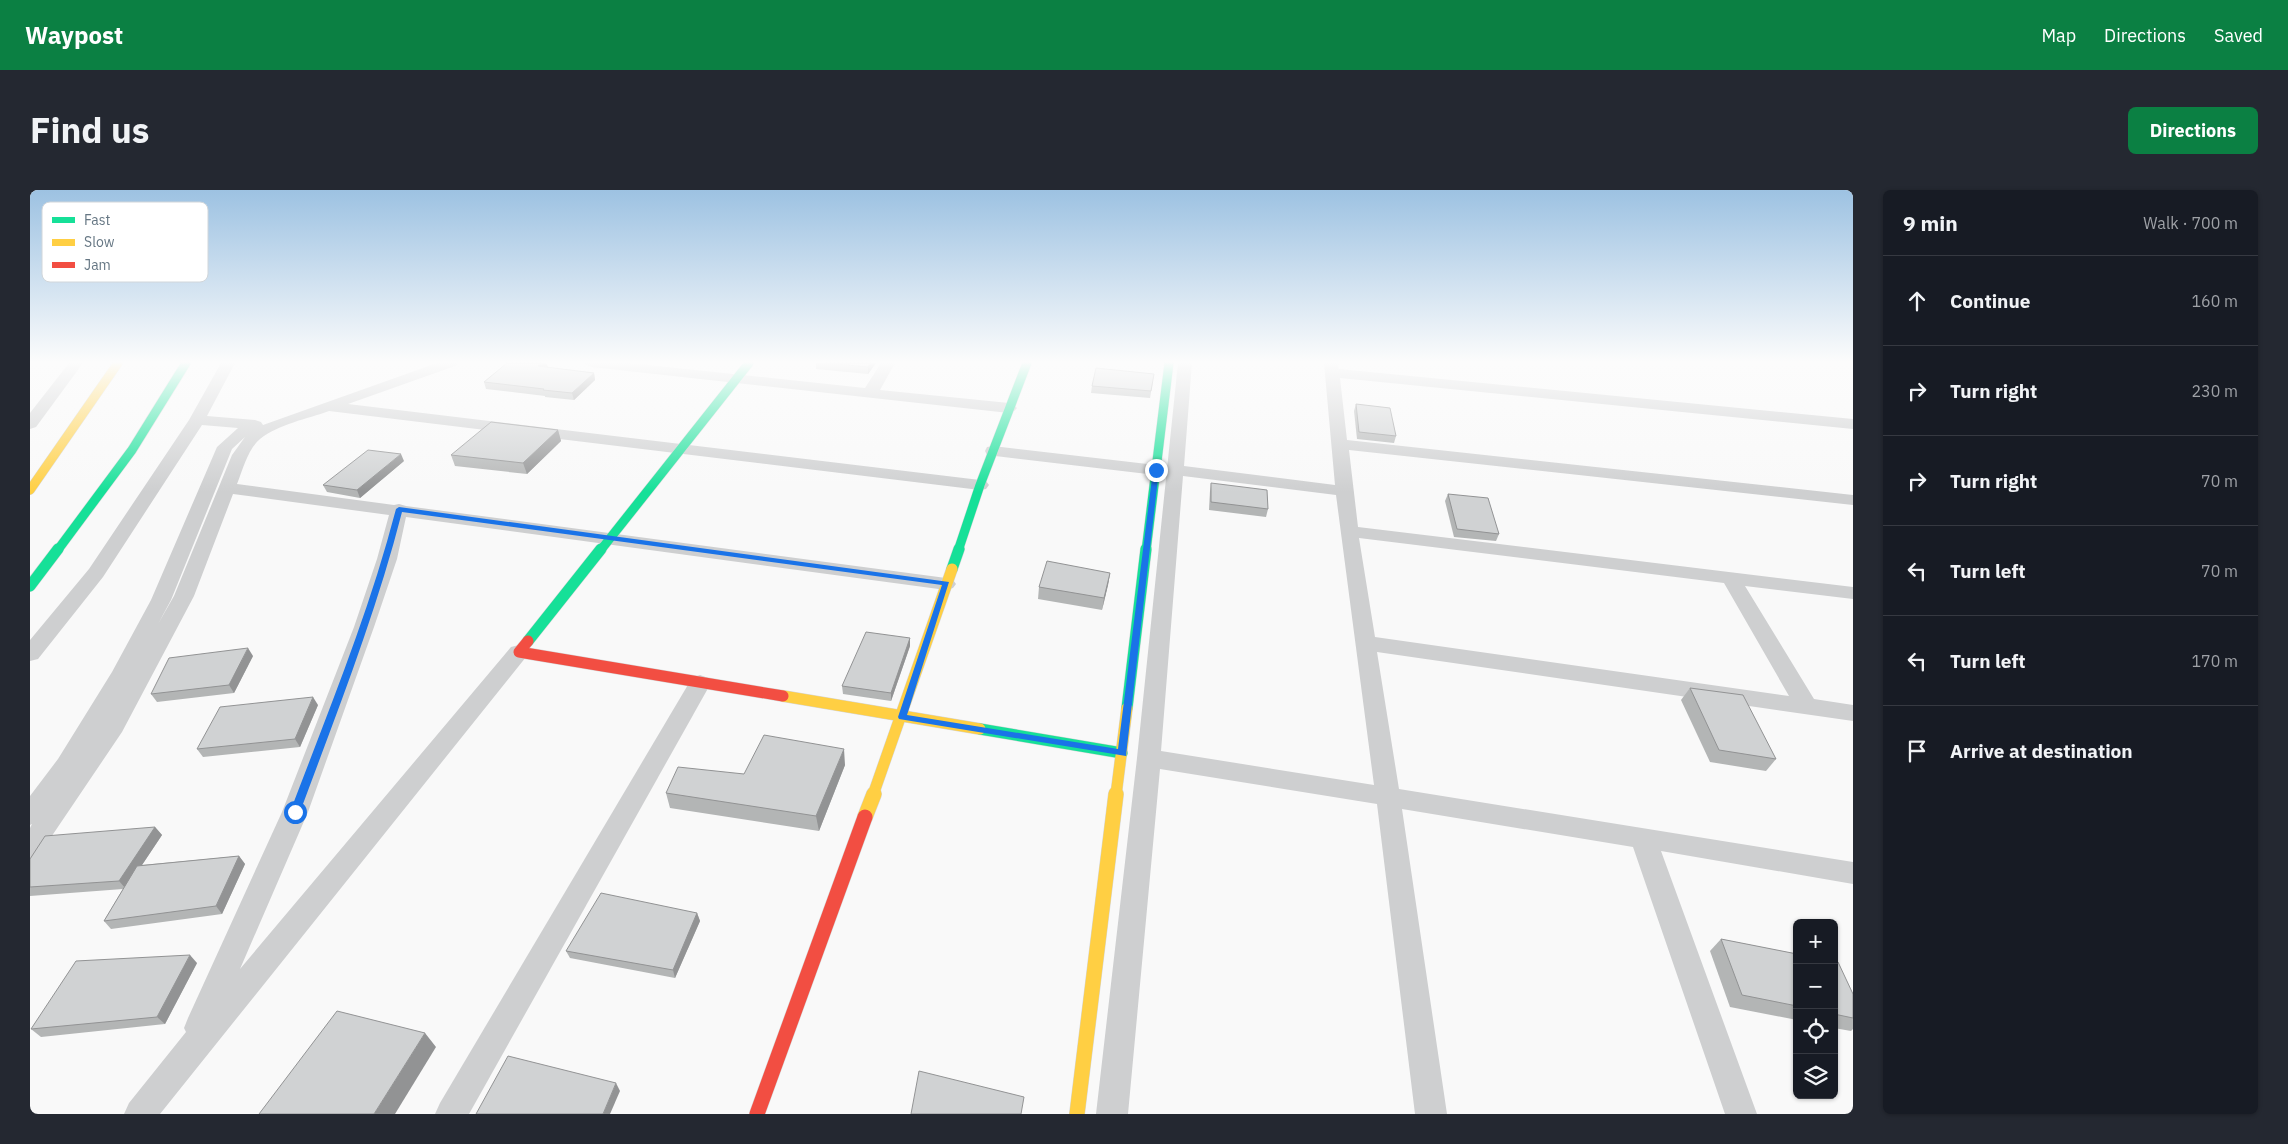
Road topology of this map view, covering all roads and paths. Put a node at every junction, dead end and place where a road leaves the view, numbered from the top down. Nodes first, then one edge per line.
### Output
1 (43, 406) edge
2 (88, 406) edge
3 (161, 406) edge
4 (205, 406) edge
5 (309, 406) edge
6 (328, 406) joint
7 (714, 406) edge
8 (990, 406) edge
9 (1168, 406) edge
10 (1177, 406) edge
11 (1337, 406) edge
12 (1687, 406) edge
13 (1009, 408) joint
14 (197, 420) junction
15 (30, 424) edge
16 (1853, 424) edge
17 (255, 425) junction
18 (1341, 444) junction
19 (680, 449) junction
20 (993, 451) junction
21 (1166, 470) junction
22 (980, 485) junction
23 (228, 488) junction
24 (30, 490) edge
25 (1345, 491) junction
26 (1853, 500) edge
27 (399, 509) junction
28 (1349, 531) junction
29 (608, 538) junction
30 (1731, 579) junction
31 (946, 584) junction
32 (30, 586) edge
33 (1853, 593) edge
34 (1365, 643) junction
35 (519, 652) junction
36 (30, 654) edge
37 (700, 682) junction
38 (1807, 707) junction
39 (1853, 713) edge
40 (902, 717) junction
41 (1122, 753) junction
42 (1149, 758) junction
43 (1388, 796) junction
44 (30, 815) edge
45 (1643, 838) junction
46 (30, 848) edge
47 (1853, 873) edge
48 (189, 1052) junction
49 (140, 1114) edge
50 (451, 1114) edge
51 (757, 1114) edge
52 (1077, 1114) edge
53 (1112, 1114) edge
54 (1431, 1114) edge
55 (1741, 1114) edge

1 - 15 street
2 - 24 street
3 - 32 street
4 - 14 street
5 - 17 street
6 - 19 street
6 - 23 street
7 - 19 street
8 - 13 street
9 - 21 street
10 - 21 street
11 - 18 street
12 - 16 street
13 - 20 street
14 - 17 street
14 - 36 street
17 - 44 street
18 - 25 street
18 - 26 street
19 - 22 street
19 - 29 street
20 - 21 street
20 - 22 street
21 - 25 street
21 - 41 street
21 - 42 street
22 - 31 street
23 - 27 street
23 - 46 street
25 - 28 street
27 - 29 street
27 - 48 street
28 - 30 street
28 - 34 street
29 - 31 street
29 - 35 street
30 - 33 street
30 - 38 street
31 - 40 street
34 - 38 street
34 - 43 street
35 - 37 street
35 - 48 street
37 - 40 street
37 - 50 street
38 - 39 street
40 - 41 street
40 - 51 street
41 - 52 street
42 - 43 street
42 - 53 street
43 - 45 street
43 - 54 street
45 - 47 street
45 - 55 street
48 - 49 street

